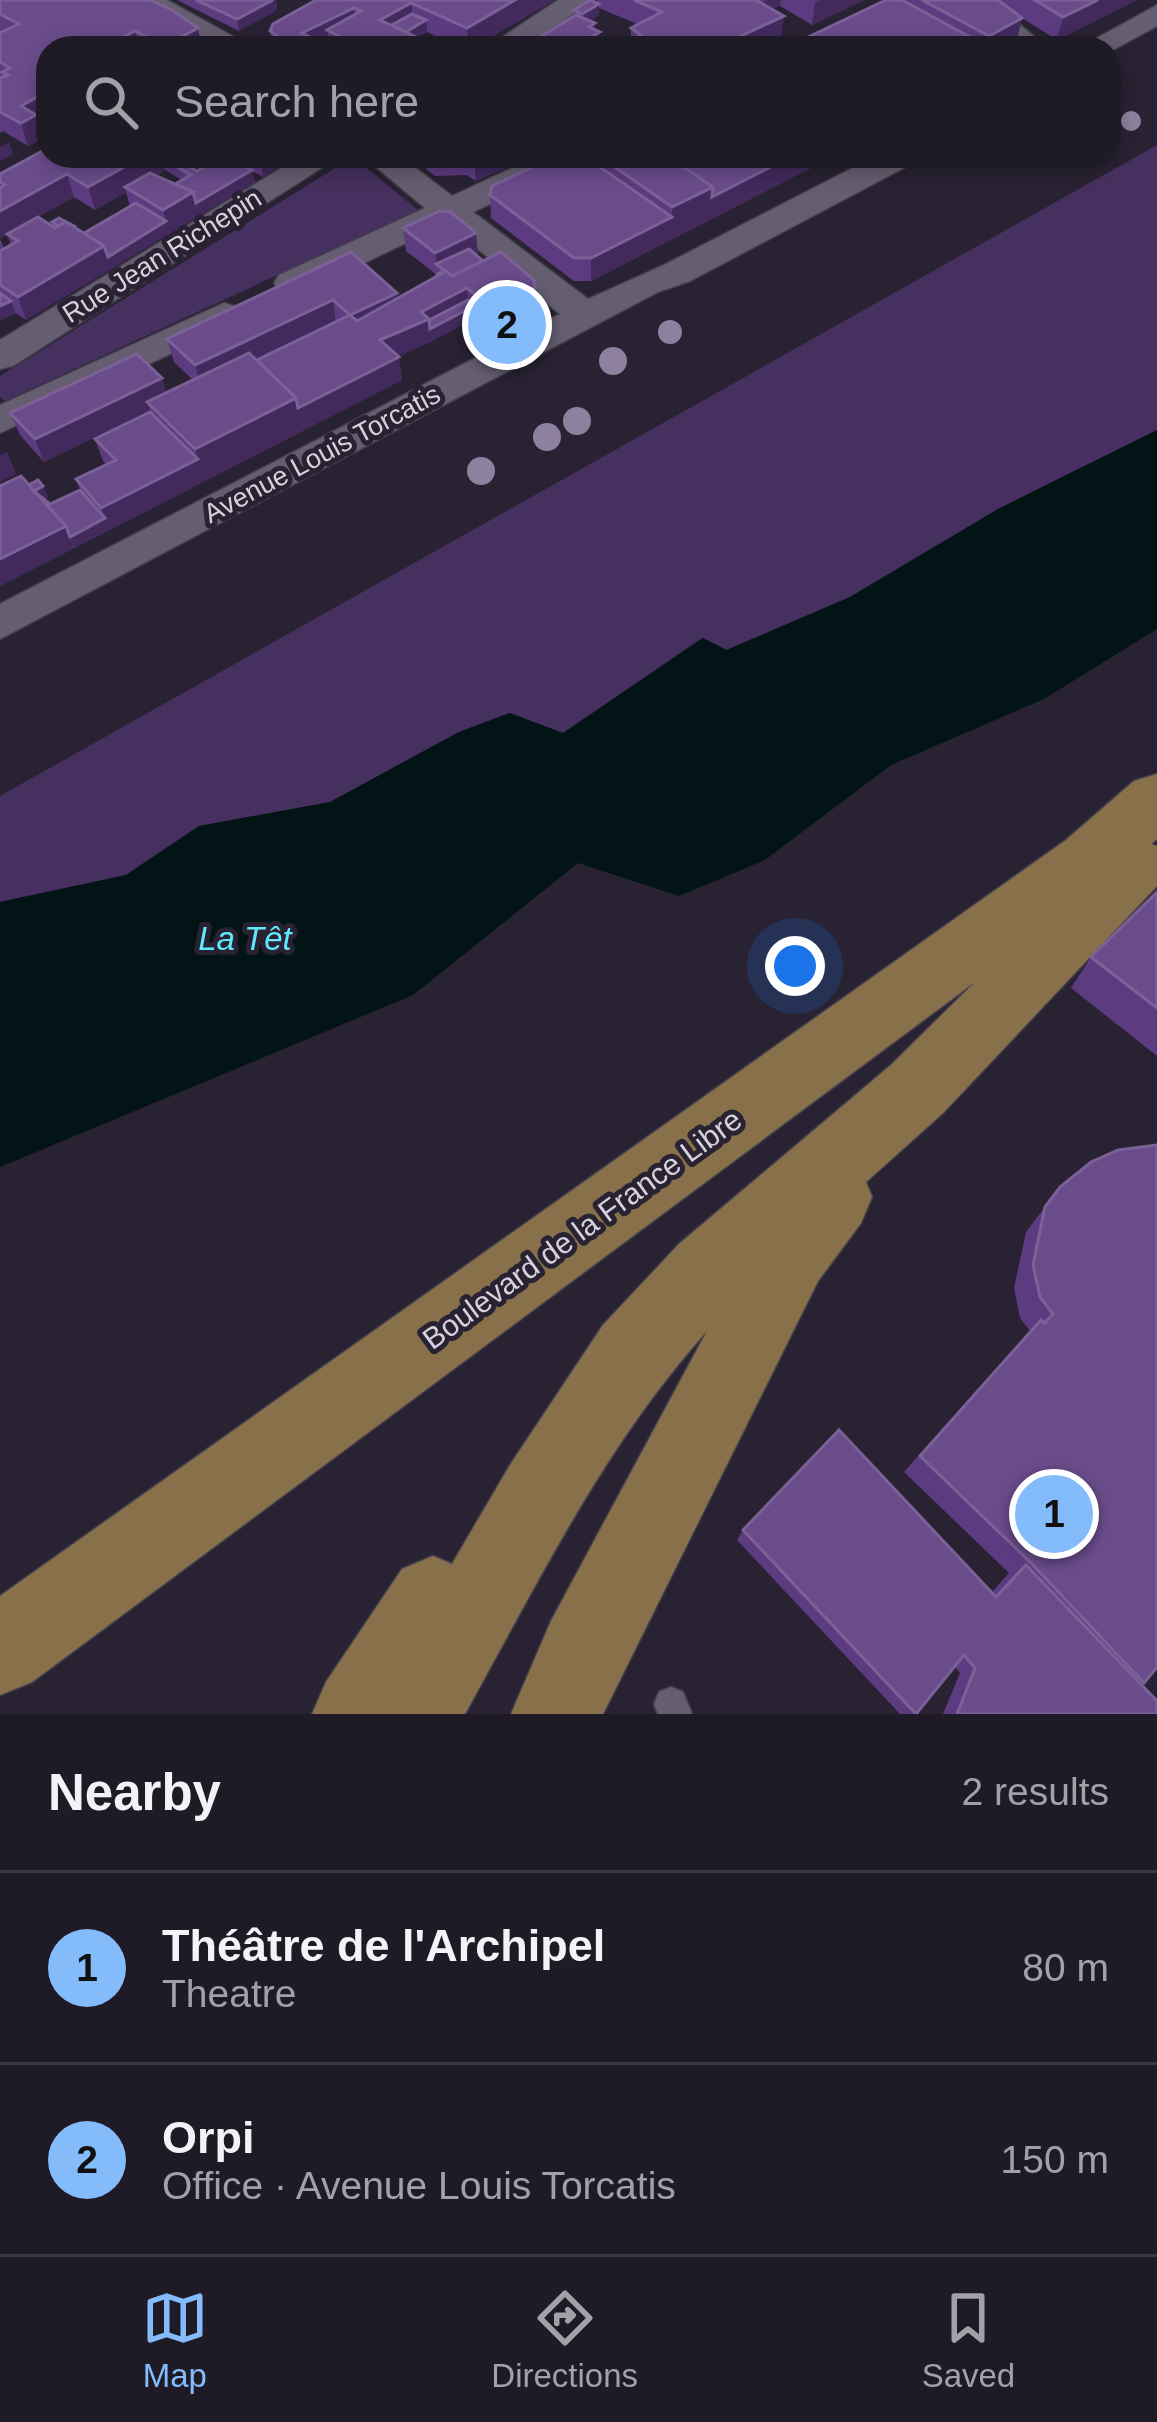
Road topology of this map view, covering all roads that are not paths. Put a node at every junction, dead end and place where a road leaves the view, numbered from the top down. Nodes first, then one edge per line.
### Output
1 (145, 0) edge
2 (578, 0) edge
3 (971, 0) edge
4 (1157, 14) edge
5 (270, 29) edge
6 (214, 36) edge
7 (258, 36) edge
8 (520, 36) edge
9 (1018, 36) edge
10 (1116, 36) edge
11 (305, 168) edge
12 (395, 168) edge
13 (539, 168) edge
14 (878, 168) edge
15 (448, 209) junction
16 (585, 315) junction
17 (0, 357) edge
18 (0, 420) edge
19 (0, 623) edge
20 (1157, 800) edge
21 (1123, 851) edge
22 (917, 1089) junction
23 (0, 1650) edge
24 (358, 1714) edge
25 (415, 1714) edge
26 (557, 1714) edge

1 - 6 street
2 - 8 street
3 - 9 street
4 - 10 street
5 - 7 street
11 - 17 street, Rue Jean Richepin
12 - 15 street
13 - 15 street
14 - 16 street, Avenue Louis Torcatis
15 - 16 street
15 - 18 street
16 - 19 street, Avenue Louis Torcatis
20 - 21 main road, Boulevard de la France Libre
21 - 22 main road, Boulevard de la France Libre
21 - 23 main road, Boulevard de la France Libre
21 - 24 main road
22 - 25 main road, Boulevard de la France Libre
22 - 26 main road

